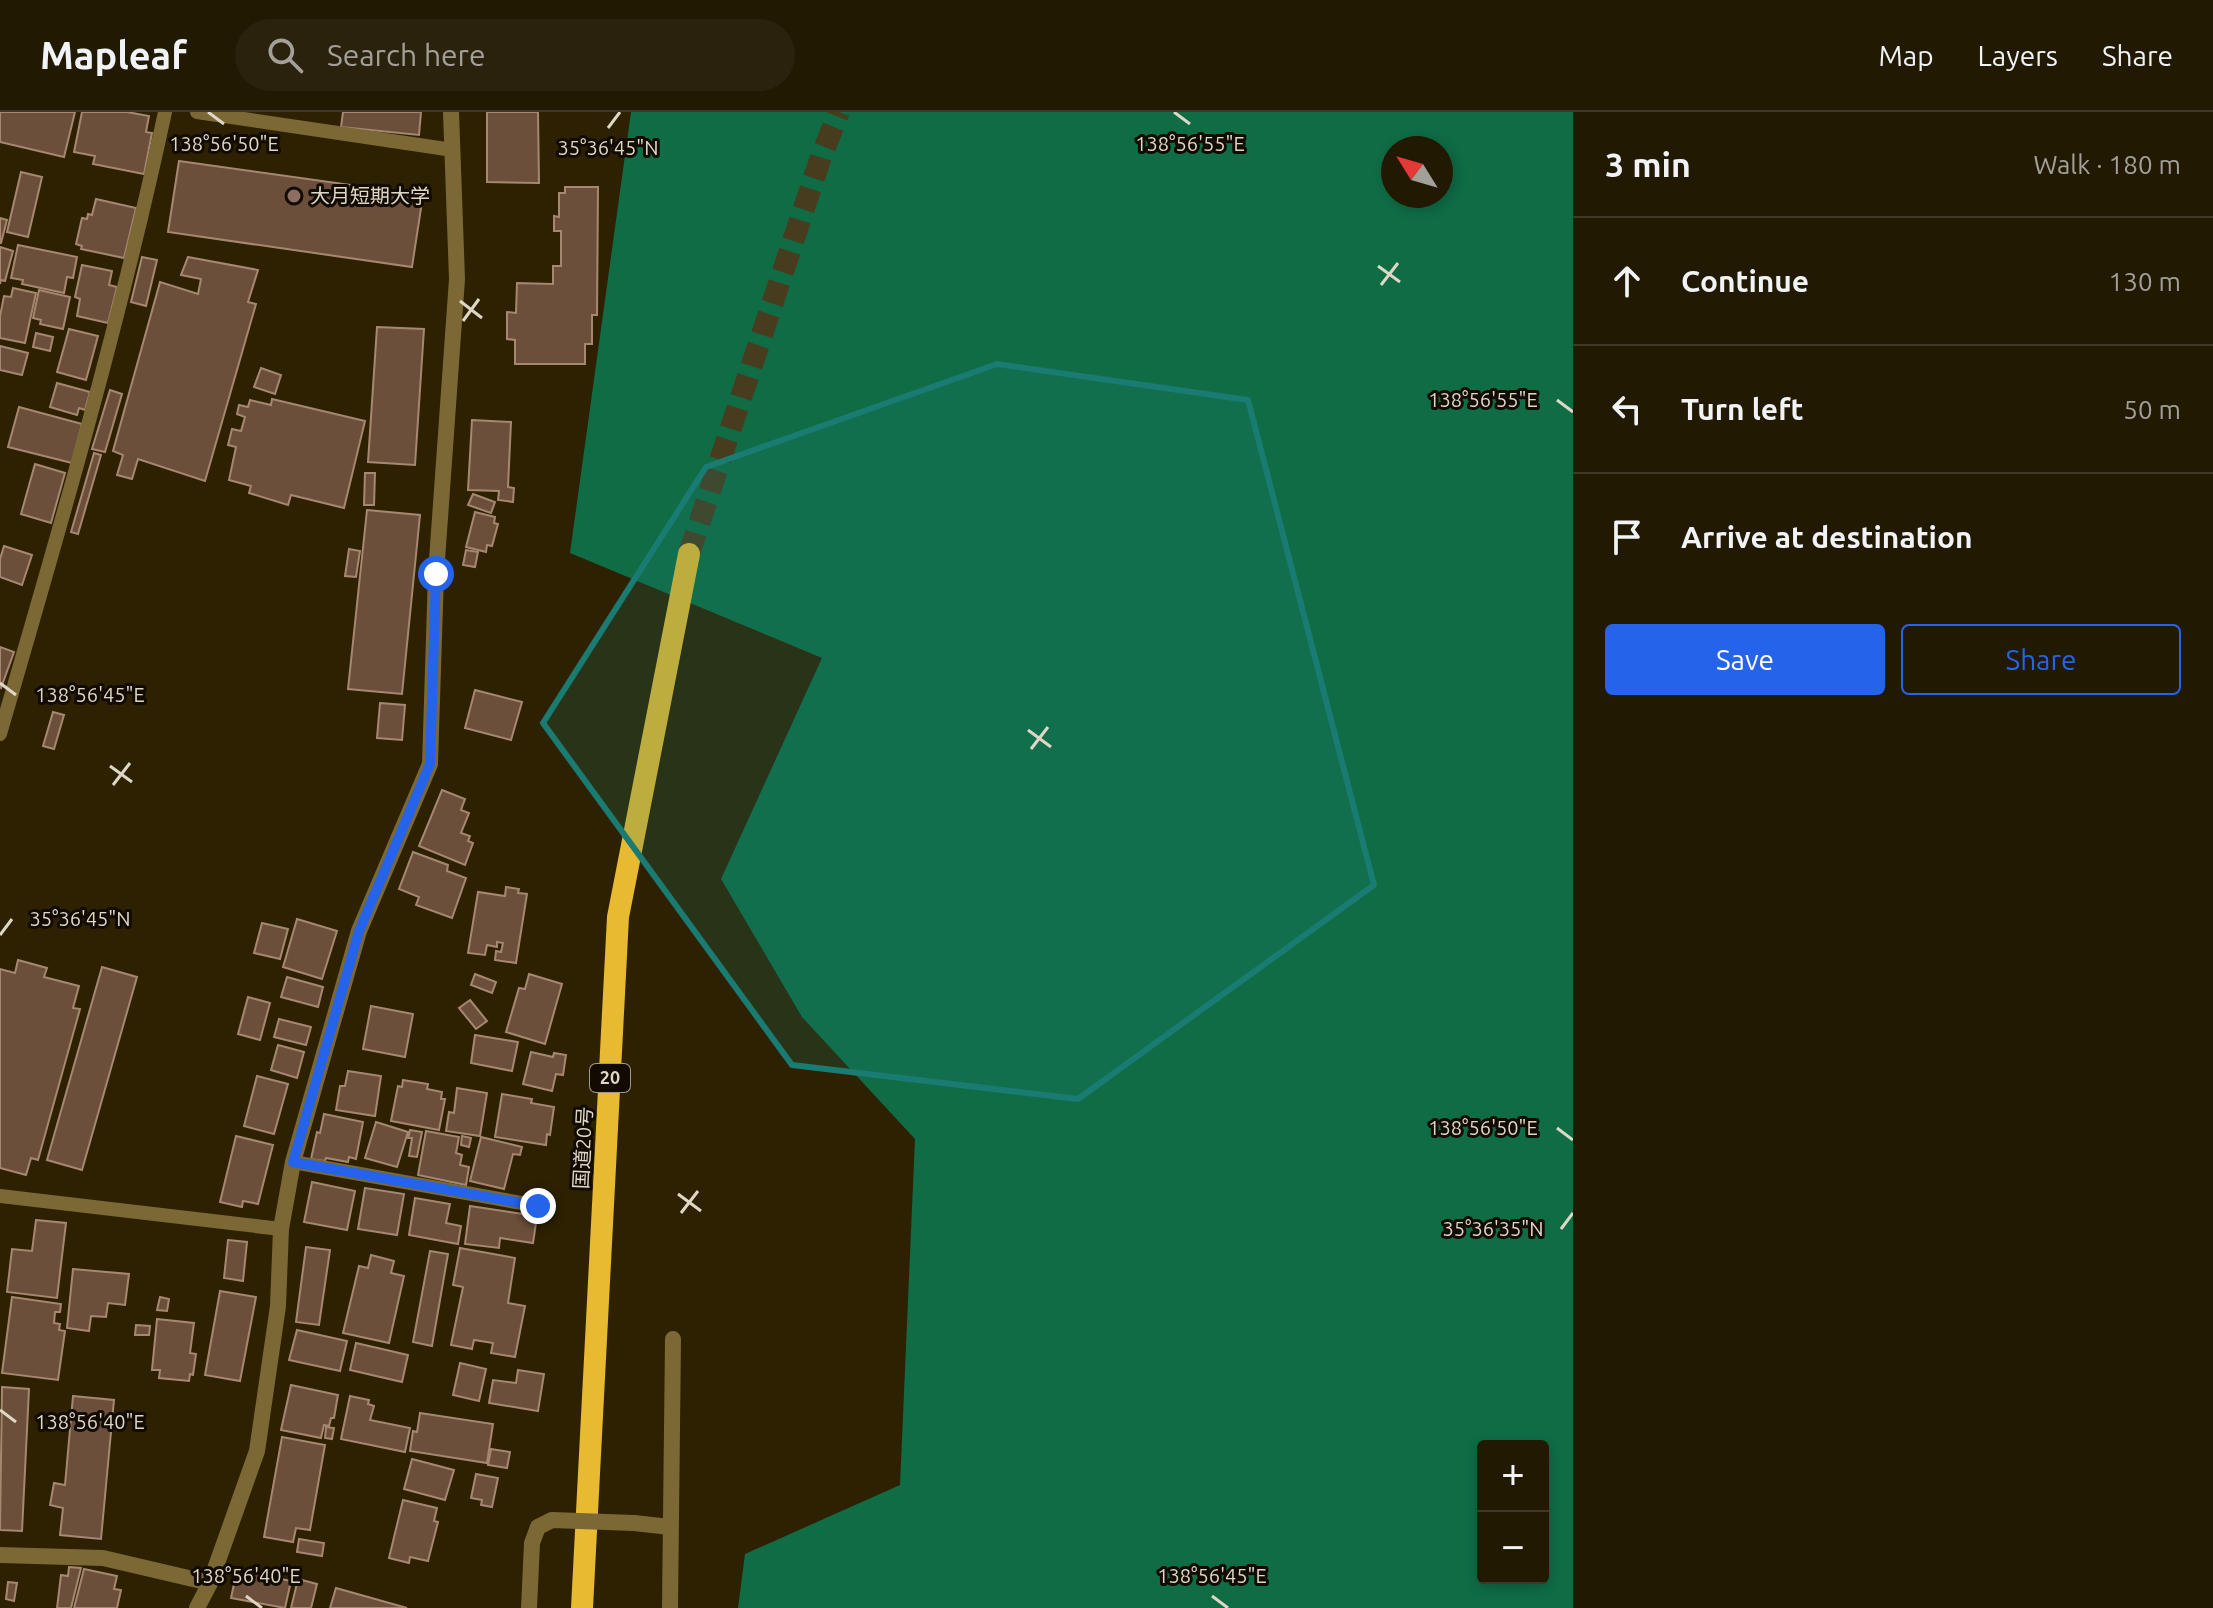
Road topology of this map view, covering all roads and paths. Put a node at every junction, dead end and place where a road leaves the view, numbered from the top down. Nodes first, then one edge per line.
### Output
1 (165, 112) edge
2 (197, 112) edge
3 (451, 112) edge
4 (453, 150) junction
5 (689, 554) tunnel mouth
6 (0, 734) edge
7 (293, 1162) junction
8 (0, 1196) edge
9 (538, 1206) dead end
10 (281, 1229) junction
11 (673, 1339) dead end
12 (670, 1527) junction
13 (0, 1555) edge
14 (210, 1583) junction
15 (197, 1608) edge
16 (529, 1608) edge
17 (582, 1608) edge
18 (670, 1608) edge

1 - 6 lane
2 - 4 lane
3 - 4 street
4 - 7 street
5 - 17 highway, 国道20号 / 20
7 - 9 lane
7 - 10 street
8 - 10 lane
10 - 14 street
11 - 12 street
12 - 16 street, bridge
12 - 18 street
13 - 14 street
14 - 15 street

